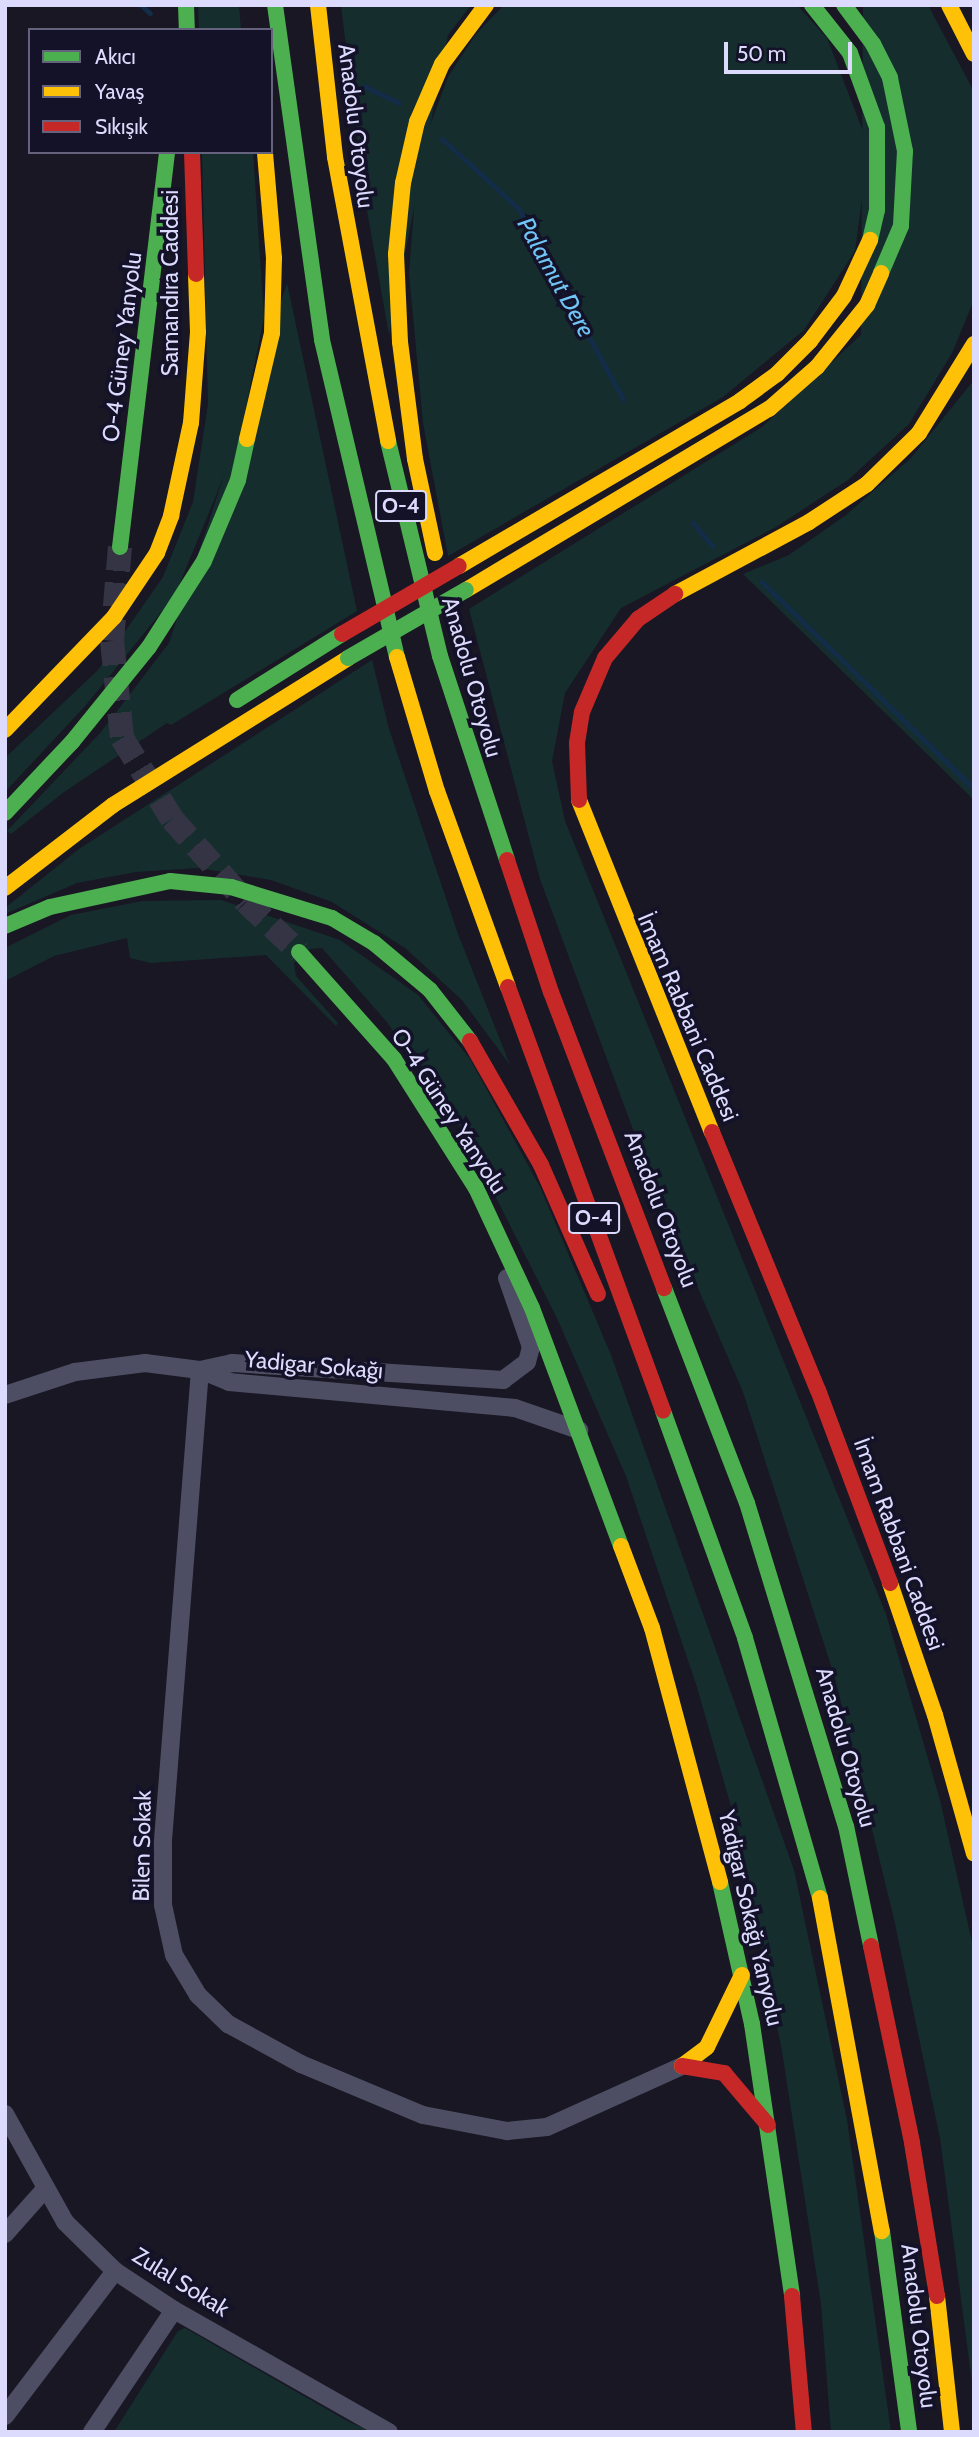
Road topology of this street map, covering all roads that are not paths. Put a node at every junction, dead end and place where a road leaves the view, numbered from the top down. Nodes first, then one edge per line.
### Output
1 (172, 5) edge
2 (186, 5) edge
3 (275, 5) edge
4 (318, 5) edge
5 (486, 5) edge
6 (812, 5) edge
7 (844, 5) edge
8 (949, 5) edge
9 (172, 28) edge
10 (187, 28) edge
11 (974, 54) edge
12 (167, 154) edge
13 (192, 154) edge
14 (265, 154) edge
15 (974, 344) edge
16 (120, 548) tunnel mouth
17 (453, 625) dead end
18 (226, 707) dead end
19 (477, 713) dead end
20 (5, 730) edge
21 (5, 813) edge
22 (5, 888) edge
23 (5, 926) edge
24 (299, 952) tunnel mouth
25 (551, 992) junction
26 (476, 1188) junction
27 (606, 1315) dead end
28 (200, 1370) junction
29 (5, 1395) edge
30 (650, 1429) dead end
31 (579, 1430) junction
32 (974, 1854) edge
33 (821, 1902) junction
34 (742, 1975) junction
35 (682, 2066) junction
36 (5, 2114) edge
37 (770, 2129) junction
38 (46, 2189) junction
39 (5, 2234) edge
40 (115, 2271) junction
41 (174, 2309) junction
42 (5, 2416) edge
43 (92, 2432) edge
44 (389, 2432) edge
45 (804, 2432) edge
46 (909, 2432) edge
47 (952, 2432) edge

1 - 9 main road
2 - 10 main road
3 - 33 main road, Anadolu Otoyolu / O-4
4 - 25 main road, Anadolu Otoyolu / O-4
5 - 17 main road
6 - 18 main road, bridge
7 - 22 main road, bridge
8 - 11 main road
12 - 16 main road, O-4 Güney Yanyolu
13 - 20 main road, Samandıra Caddesi
14 - 21 main road
15 - 32 main road, İmam Rabbani Caddesi
19 - 25 main road
23 - 27 main road
24 - 26 main road, O-4 Güney Yanyolu
25 - 47 main road, Anadolu Otoyolu / O-4
26 - 28 street
26 - 31 main road, O-4 Güney Yanyolu
28 - 29 street, Yadigar Sokağı
28 - 31 street, Yadigar Sokağı
28 - 35 street, Bilen Sokak
30 - 33 main road
31 - 34 main road, Yadigar Sokağı Yanyolu
33 - 46 main road, Anadolu Otoyolu / O-4
34 - 35 main road
34 - 37 main road, Yadigar Sokağı Yanyolu
35 - 37 main road
36 - 38 street, Zulal Sokak
37 - 45 main road, Yadigar Sokağı Yanyolu
38 - 39 street
38 - 40 street, Zulal Sokak
40 - 41 street, Zulal Sokak
40 - 42 street
41 - 43 street
41 - 44 street, Zulal Sokak

